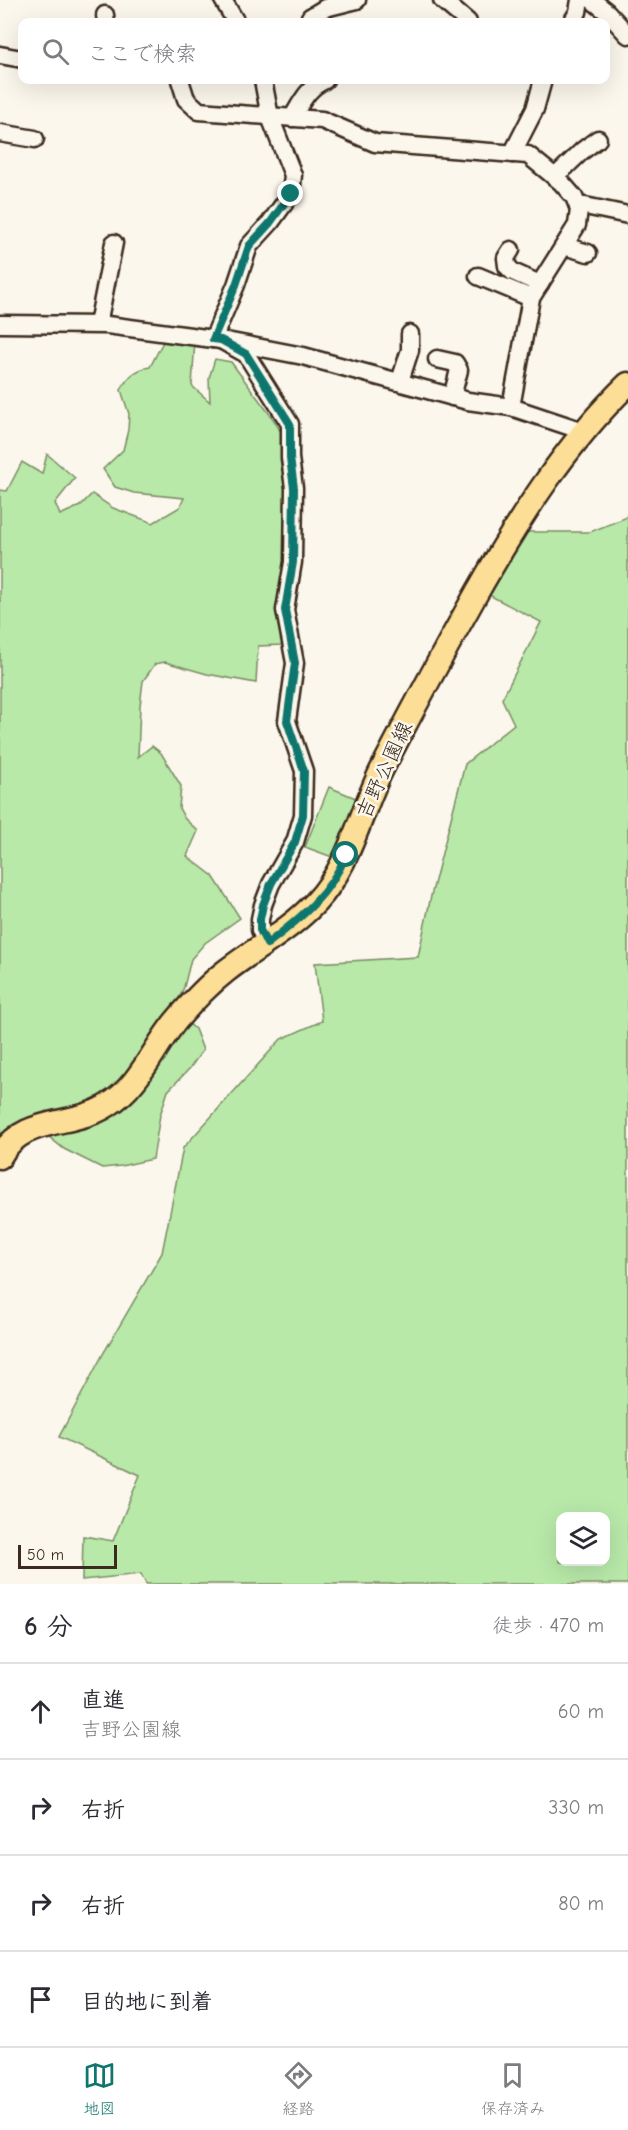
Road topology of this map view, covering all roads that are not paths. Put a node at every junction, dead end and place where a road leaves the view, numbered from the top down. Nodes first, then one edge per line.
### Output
1 (223, 0) edge
2 (357, 0) edge
3 (442, 0) edge
4 (580, 0) edge
5 (592, 0) edge
6 (234, 18) edge
7 (310, 18) edge
8 (463, 18) edge
9 (574, 18) edge
10 (628, 35) edge
11 (0, 55) edge
12 (18, 58) edge
13 (181, 84) edge
14 (264, 84) edge
15 (316, 84) edge
16 (542, 84) edge
17 (270, 117) junction
18 (292, 118) junction
19 (0, 133) edge
20 (34, 139) dead end
21 (598, 140) dead end
22 (512, 154) junction
23 (555, 177) junction
24 (578, 207) junction
25 (628, 215) edge
26 (114, 243) dead end
27 (564, 246) junction
28 (511, 250) dead end
29 (588, 253) dead end
30 (478, 276) dead end
31 (540, 284) junction
32 (531, 298) junction
33 (0, 324) edge
34 (98, 324) junction
35 (410, 334) dead end
36 (217, 339) junction
37 (437, 360) dead end
38 (400, 381) junction
39 (628, 384) edge
40 (452, 397) junction
41 (511, 407) junction
42 (583, 431) junction
43 (267, 944) junction
44 (0, 1157) edge

1 - 6 street
2 - 7 street
3 - 8 street
4 - 9 street
5 - 10 street
11 - 12 street
13 - 17 street
14 - 17 street
15 - 18 street
16 - 22 street
17 - 18 street
17 - 36 street
18 - 22 street
19 - 20 street
21 - 23 street
22 - 23 street
23 - 24 street
24 - 25 street
24 - 27 street
26 - 34 street
27 - 29 street
27 - 31 street
28 - 31 street
30 - 32 street
31 - 32 street
32 - 41 street
33 - 34 street
34 - 36 street
35 - 38 street
36 - 38 street
36 - 43 street
37 - 40 street
38 - 40 street
39 - 42 main road, 吉野公園線
40 - 41 street
41 - 42 street
42 - 43 main road, 吉野公園線
43 - 44 main road, 吉野公園線

